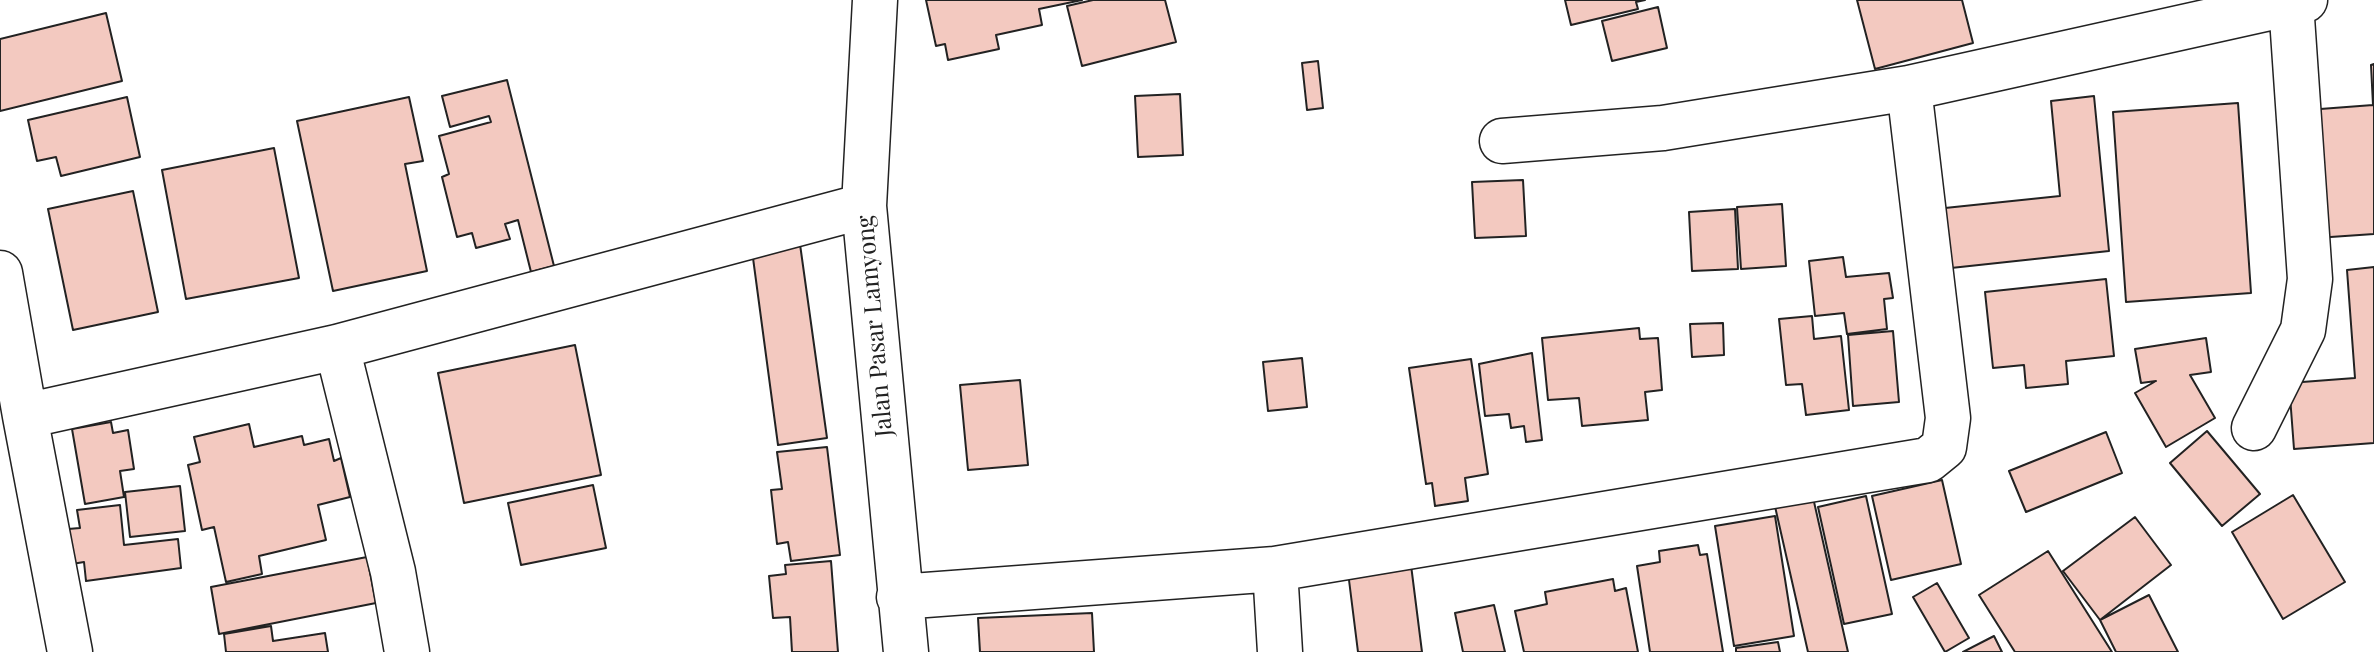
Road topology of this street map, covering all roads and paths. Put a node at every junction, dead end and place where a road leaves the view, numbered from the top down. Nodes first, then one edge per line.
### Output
1 (875, 0) edge
2 (2298, 1) edge
3 (1909, 88) junction
4 (1502, 141) dead end
5 (864, 206) junction
6 (0, 273) edge
7 (337, 347) junction
8 (25, 416) junction
9 (2254, 428) dead end
10 (1275, 569) junction
11 (899, 597) junction
12 (70, 652) edge
13 (407, 652) edge
14 (906, 652) edge
15 (1280, 652) edge

1 - 5 street, Jalan Pasar Lamyong
2 - 3 street
2 - 9 street
3 - 4 street
3 - 10 street
5 - 7 street
5 - 11 street, Jalan Pasar Lamyong
6 - 8 street
7 - 8 street
7 - 13 street
8 - 12 street
10 - 11 street
10 - 15 street
11 - 14 street, Jalan Pasar Lamyong

